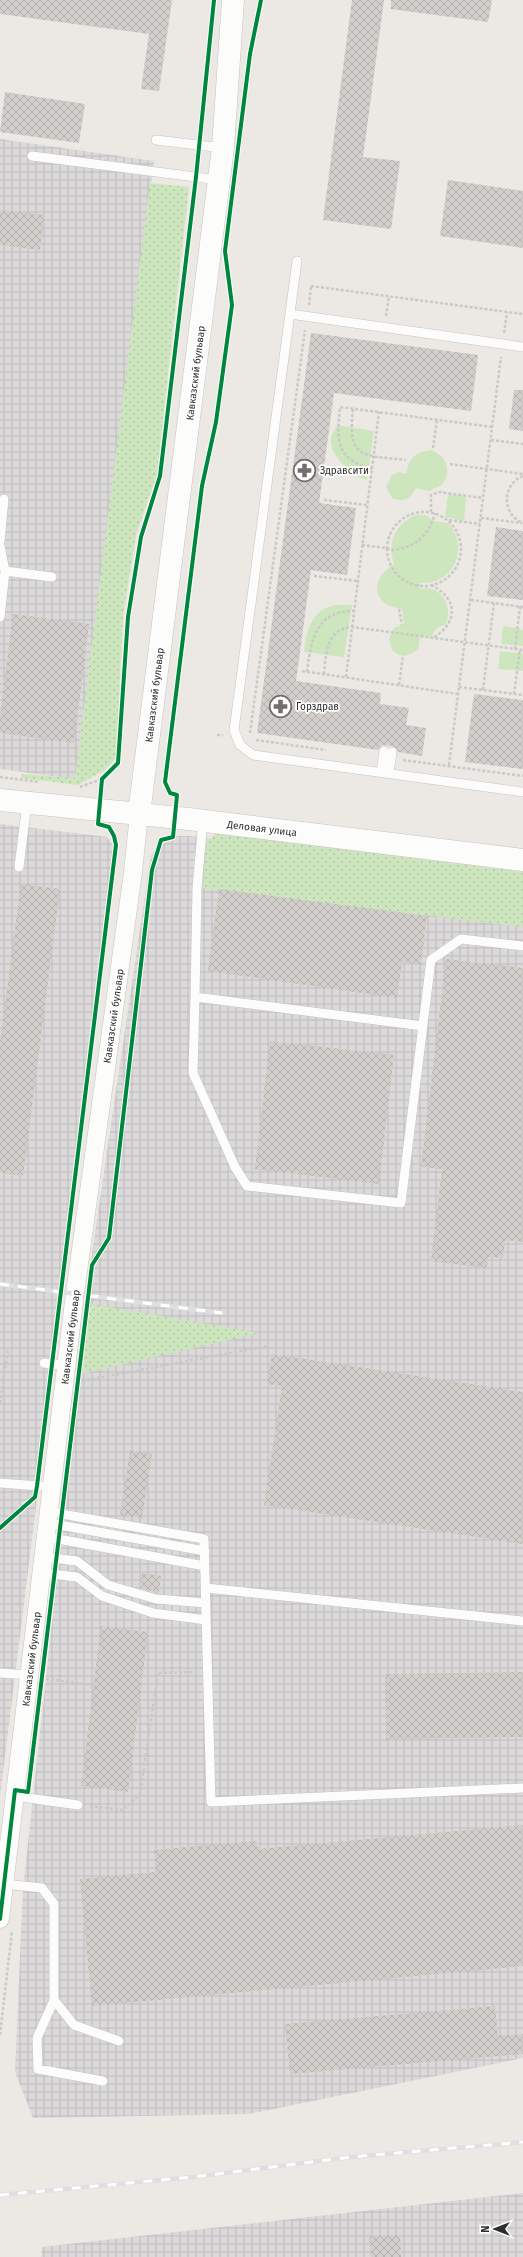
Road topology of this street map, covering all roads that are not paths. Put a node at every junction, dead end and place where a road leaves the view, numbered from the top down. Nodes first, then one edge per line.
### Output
1 (233, 0) edge
2 (244, 0) edge
3 (226, 113) junction
4 (156, 140) dead end
5 (223, 148) junction
6 (32, 156) dead end
7 (219, 180) junction
8 (297, 261) dead end
9 (290, 314) junction
10 (523, 347) edge
11 (4, 499) dead end
12 (0, 541) edge
13 (0, 546) edge
14 (5, 571) junction
15 (52, 577) dead end
16 (0, 617) edge
17 (389, 754) road end
18 (385, 773) junction
19 (523, 792) edge
20 (0, 800) edge
21 (27, 803) junction
22 (139, 814) junction
23 (203, 820) junction
24 (523, 860) edge
25 (19, 867) dead end
26 (523, 946) edge
27 (195, 997) junction
28 (423, 1026) junction
29 (44, 1363) dead end
30 (67, 1366) junction
31 (0, 1483) edge
32 (53, 1487) junction
33 (48, 1524) junction
34 (205, 1550) junction
35 (43, 1565) junction
36 (205, 1566) junction
37 (206, 1588) junction
38 (206, 1603) junction
39 (206, 1620) junction
40 (523, 1621) edge
41 (0, 1673) edge
42 (36, 1677) junction
43 (523, 1788) edge
44 (14, 1796) junction
45 (78, 1805) road end
46 (4, 1884) junction
47 (0, 1919) edge
48 (54, 2000) junction
49 (119, 2041) dead end
50 (103, 2081) dead end

1 - 3 street, Кавказский бульвар
2 - 3 street, Кавказский бульвар
3 - 5 street, Кавказский бульвар
4 - 5 lane
5 - 7 street, Кавказский бульвар
6 - 7 lane
7 - 22 street, Кавказский бульвар
8 - 9 lane
9 - 10 lane
9 - 18 lane
11 - 12 lane
13 - 14 lane
14 - 15 lane
14 - 16 lane
17 - 18 lane
18 - 19 lane
20 - 21 street, Деловая улица
21 - 22 street, Деловая улица
21 - 25 lane
22 - 23 street, Деловая улица
22 - 30 street, Кавказский бульвар
23 - 24 street, Деловая улица
23 - 27 lane
26 - 28 lane
27 - 28 lane
27 - 28 lane
29 - 30 lane
30 - 32 street, Кавказский бульвар
31 - 32 lane
32 - 33 street, Кавказский бульвар
33 - 34 lane
33 - 34 lane
33 - 35 street, Кавказский бульвар
33 - 36 lane
34 - 36 lane
35 - 38 lane
35 - 39 lane
35 - 42 street, Кавказский бульвар
36 - 37 lane
37 - 38 lane
37 - 40 lane
38 - 39 lane
39 - 43 lane
41 - 42 lane
42 - 44 street, Кавказский бульвар
44 - 45 lane
44 - 46 street, Кавказский бульвар
46 - 47 street, Кавказский бульвар
46 - 48 lane
48 - 49 lane
48 - 50 lane

